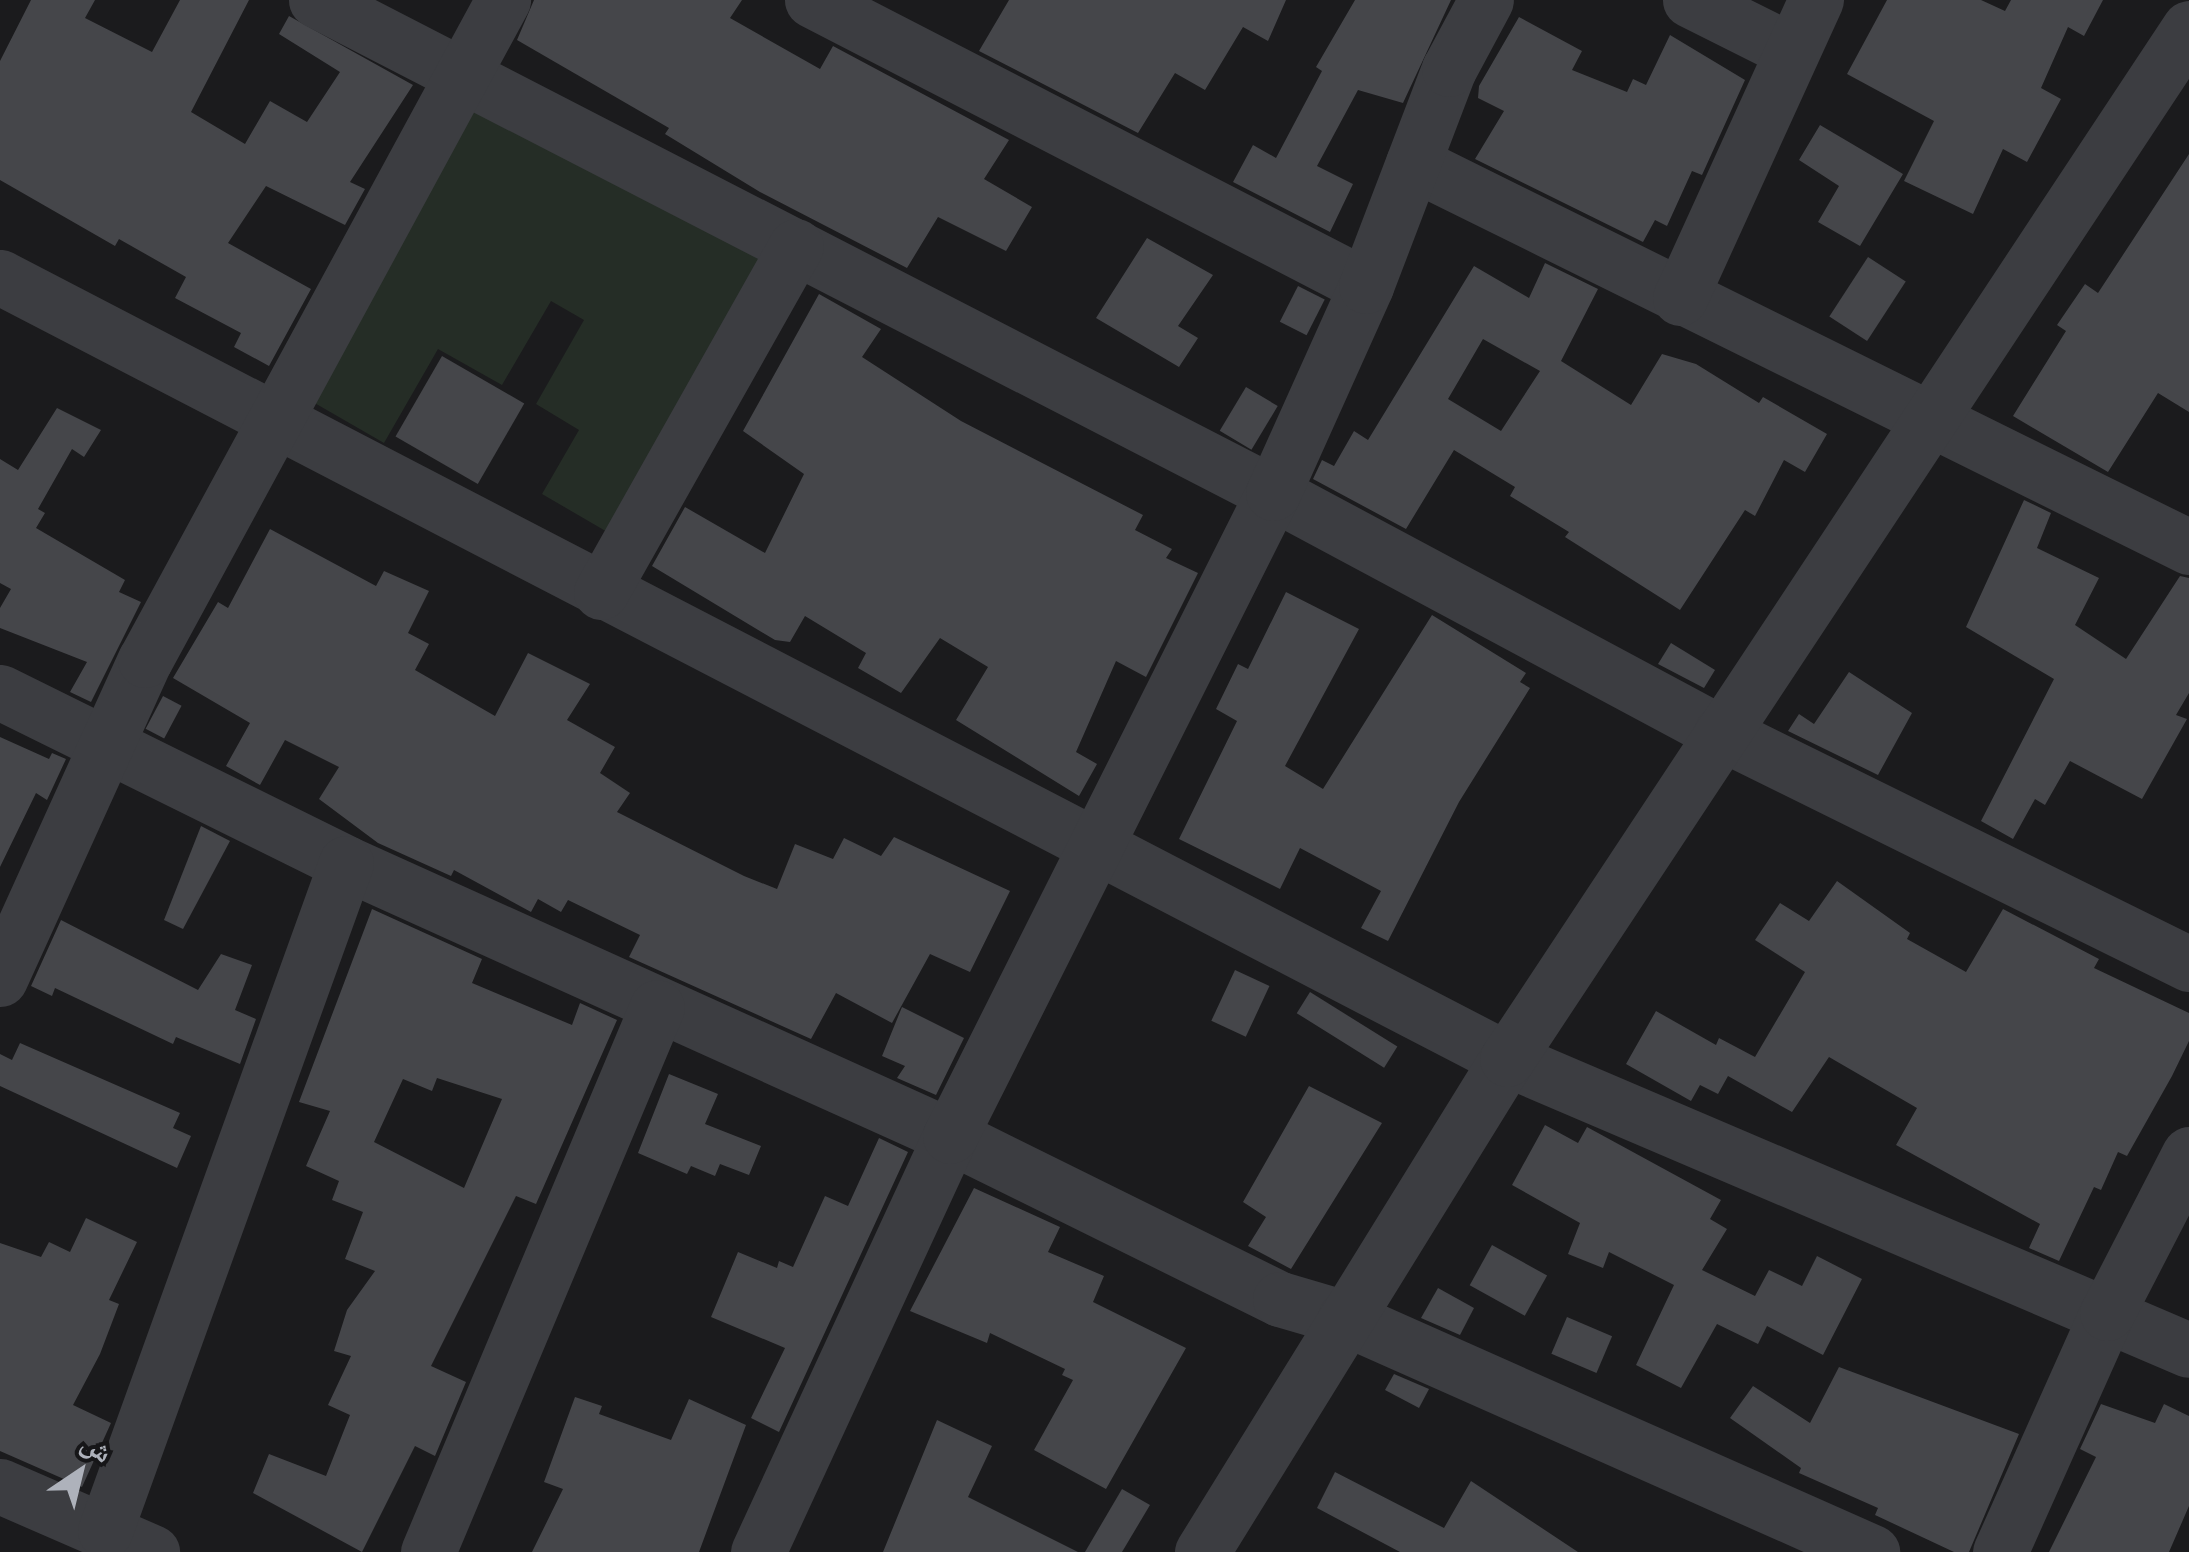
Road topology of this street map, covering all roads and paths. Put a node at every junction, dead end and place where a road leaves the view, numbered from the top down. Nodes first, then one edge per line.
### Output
1 (316, 0) edge
2 (503, 0) edge
3 (812, 0) edge
4 (1486, 0) edge
5 (1690, 0) edge
6 (1816, 0) edge
7 (2189, 28) edge
8 (1792, 51) junction
9 (461, 75) junction
10 (1413, 163) junction
11 (796, 246) junction
12 (0, 277) edge
13 (1366, 286) junction
14 (1680, 298) junction
15 (270, 418) junction
16 (1926, 420) junction
17 (1273, 492) junction
18 (2189, 547) edge
19 (601, 592) junction
20 (0, 692) edge
21 (1722, 733) junction
22 (103, 744) junction
23 (1094, 848) junction
24 (346, 863) junction
25 (2189, 964) edge
26 (0, 980) edge
27 (657, 1007) junction
28 (1507, 1060) junction
29 (950, 1136) junction
30 (2189, 1154) edge
31 (2107, 1312) junction
32 (1344, 1318) junction
33 (2189, 1350) edge
34 (0, 1486) edge
35 (129, 1541) edge
36 (428, 1552) edge
37 (758, 1552) edge
38 (1202, 1552) edge
39 (1872, 1552) edge
40 (2000, 1552) edge

1 - 9 street
2 - 9 street
3 - 13 street
4 - 10 street
5 - 8 street
6 - 8 street
7 - 16 street
8 - 14 street
9 - 11 street
9 - 15 street
10 - 13 street
10 - 14 street
11 - 17 street
11 - 19 street
12 - 15 street
13 - 17 street
14 - 16 street
15 - 19 street
15 - 22 street
16 - 18 street
16 - 21 street
17 - 21 street
17 - 23 street
19 - 23 street
20 - 22 street
21 - 25 street
21 - 28 street
22 - 24 street
22 - 26 street
23 - 28 street
23 - 29 street
24 - 27 street
24 - 35 street
27 - 29 street
27 - 36 street
28 - 31 street
28 - 32 street
29 - 32 street
29 - 37 street
30 - 31 street
31 - 33 street
31 - 40 street
32 - 38 street
32 - 39 street
34 - 35 street

